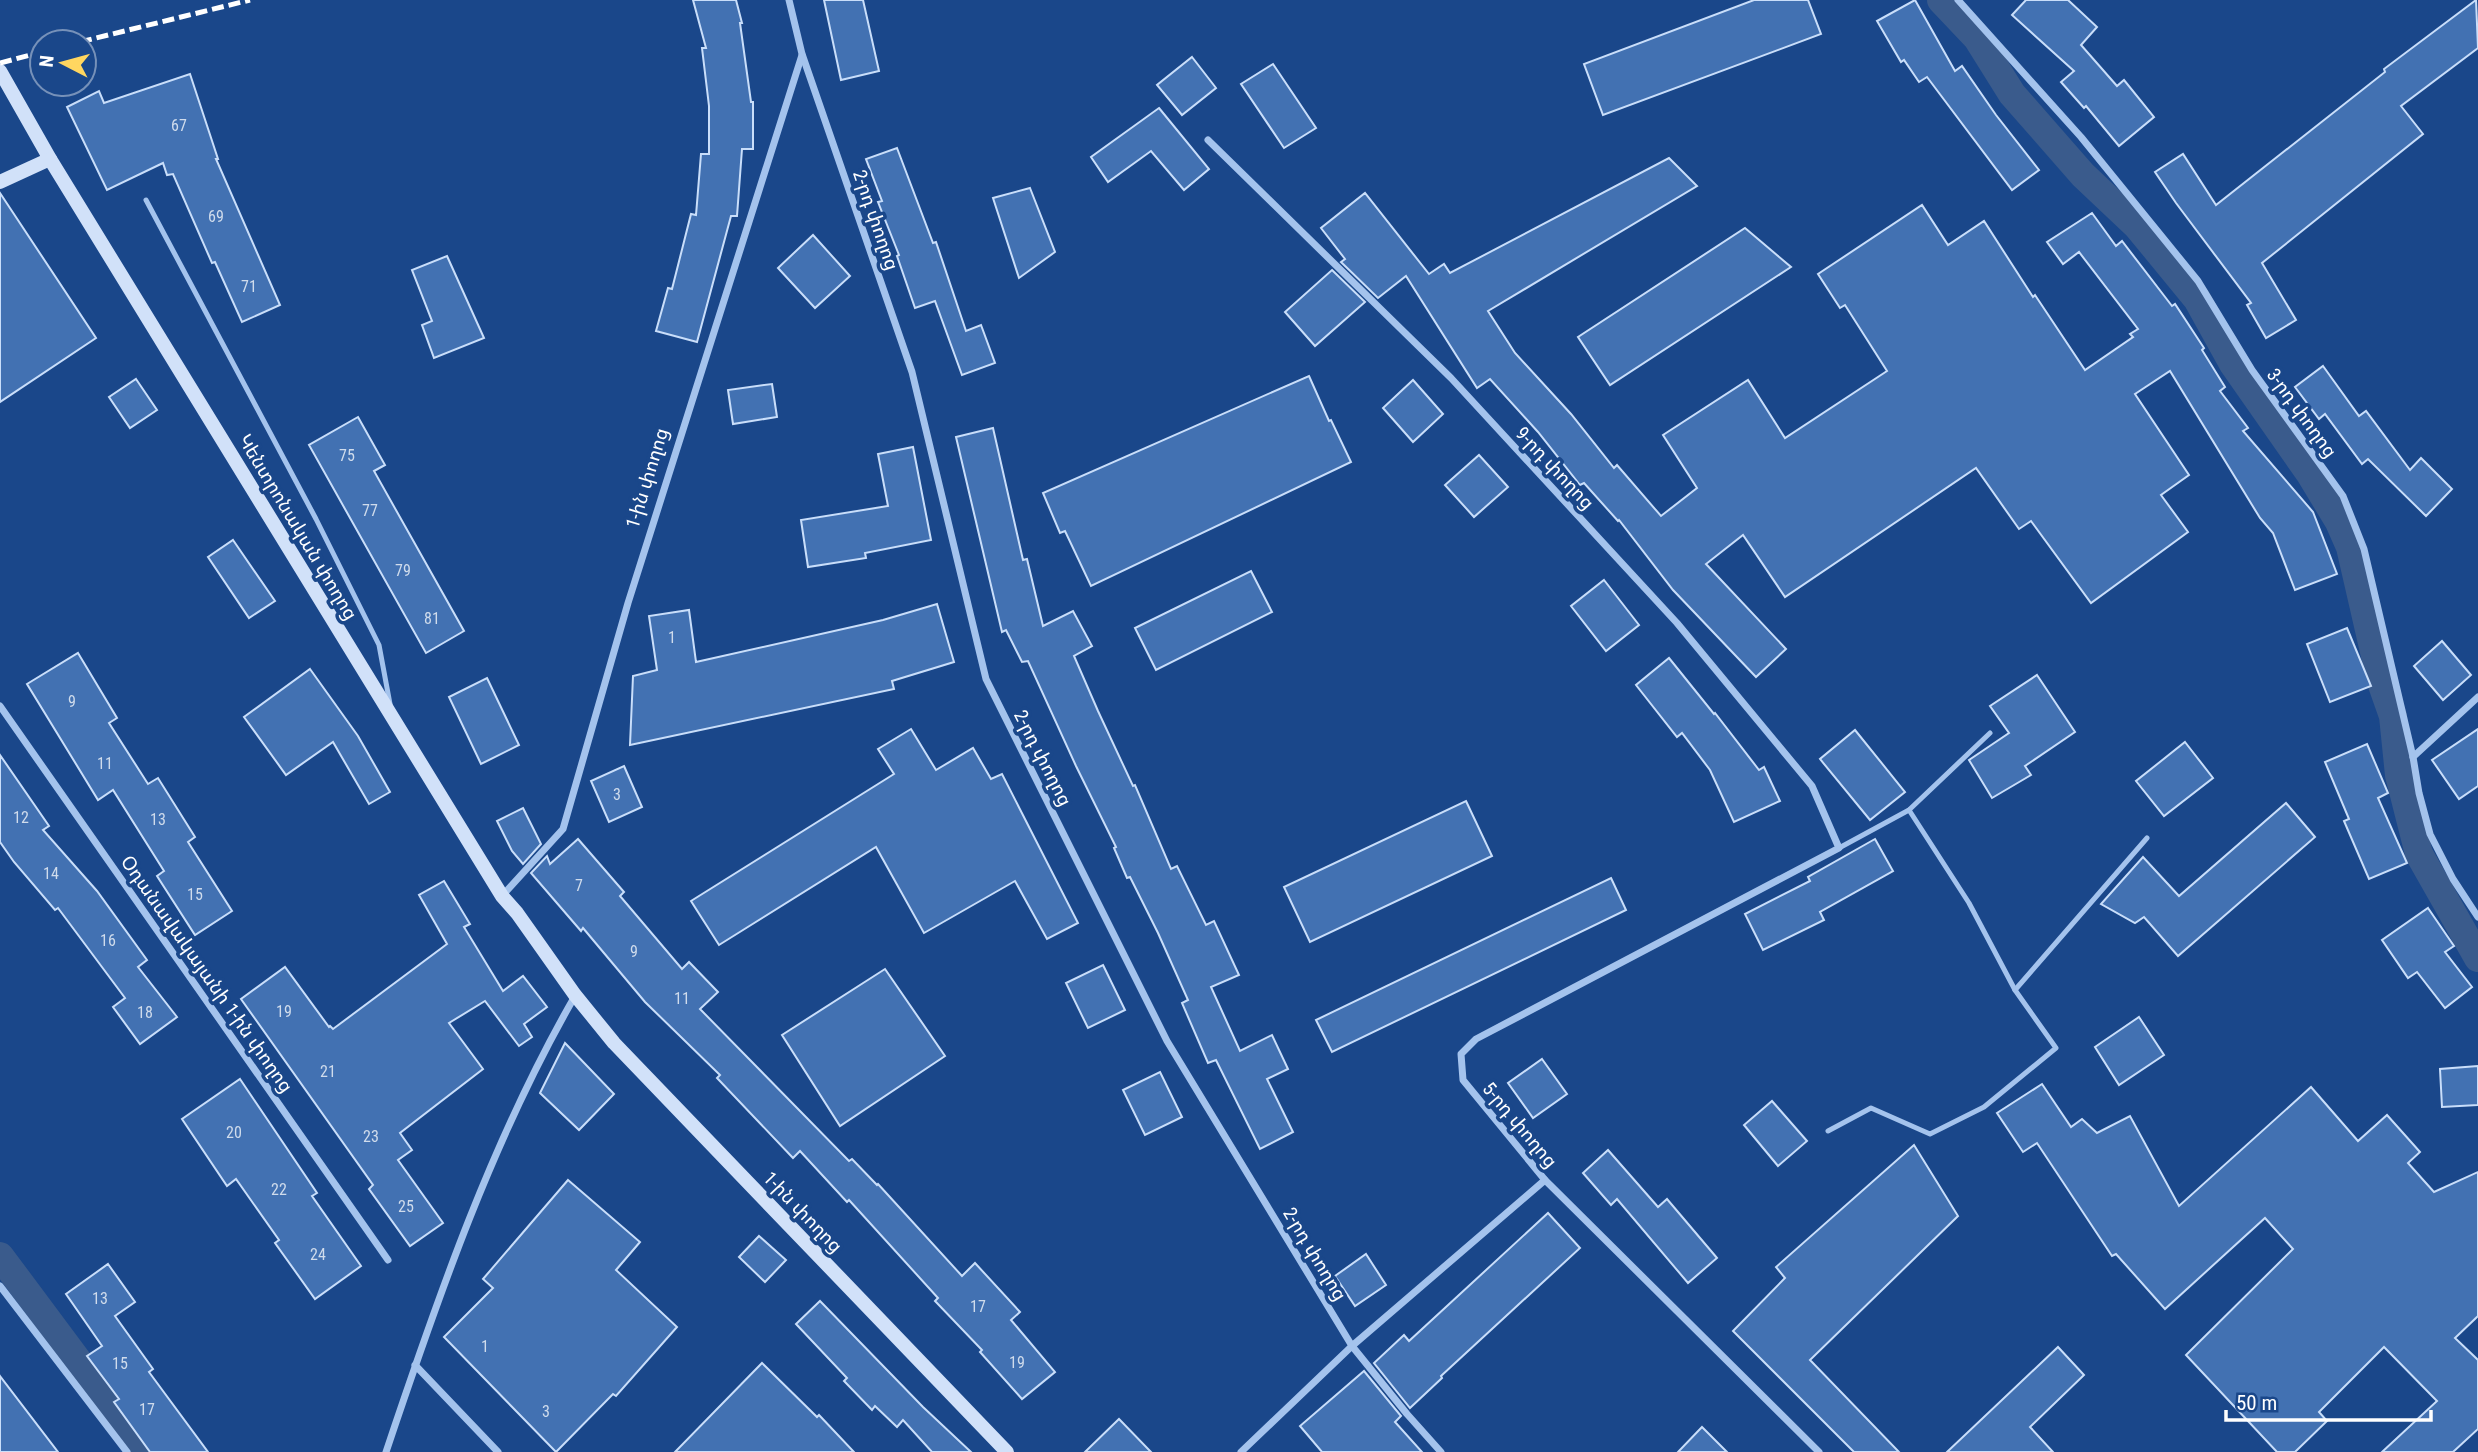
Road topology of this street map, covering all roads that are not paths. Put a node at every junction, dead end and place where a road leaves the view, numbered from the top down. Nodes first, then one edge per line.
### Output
1 (789, 0) edge
2 (1958, 0) edge
3 (802, 54) junction
4 (0, 71) edge
5 (1208, 140) dead end
6 (50, 159) junction
7 (0, 182) edge
8 (146, 200) dead end
9 (2478, 697) edge
10 (0, 706) edge
11 (393, 718) junction
12 (1990, 733) dead end
13 (2413, 757) junction
14 (1909, 810) junction
15 (2147, 838) dead end
16 (1839, 848) junction
17 (502, 896) junction
18 (2478, 917) edge
19 (2015, 990) junction
20 (575, 995) junction
21 (1828, 1131) dead end
22 (1545, 1180) junction
23 (388, 1260) dead end
24 (0, 1286) edge
25 (1352, 1346) junction
26 (415, 1365) junction
27 (127, 1452) edge
28 (386, 1452) edge
29 (498, 1452) edge
30 (1007, 1452) edge
31 (1241, 1452) edge
32 (1441, 1452) edge
33 (1819, 1452) edge

1 - 3 street, 2-րդ փողոց
2 - 13 street, 3-րդ փողոց
3 - 17 street, 1-ին փողոց
3 - 25 street, 2-րդ փողոց
4 - 6 main road, Կենտրոնական փողոց
5 - 16 street, 9-րդ փողոց
6 - 7 main road
6 - 11 main road, Կենտրոնական փողոց
8 - 11 lane
9 - 13 street
10 - 23 street, Օդանավակայանի 1-ին փողոց
11 - 17 main road, Կենտրոնական փողոց
12 - 14 lane
13 - 18 street, 3-րդ փողոց
14 - 16 lane
14 - 19 lane
15 - 19 lane
16 - 22 street, 5-րդ փողոց
17 - 20 main road, Կենտրոնական փողոց
19 - 21 lane
20 - 26 street
20 - 30 main road, 1-ին փողոց
22 - 25 street
22 - 33 street, 5-րդ փողոց
24 - 27 street
25 - 31 street
25 - 32 street, 2-րդ փողոց
26 - 28 street
26 - 29 street

